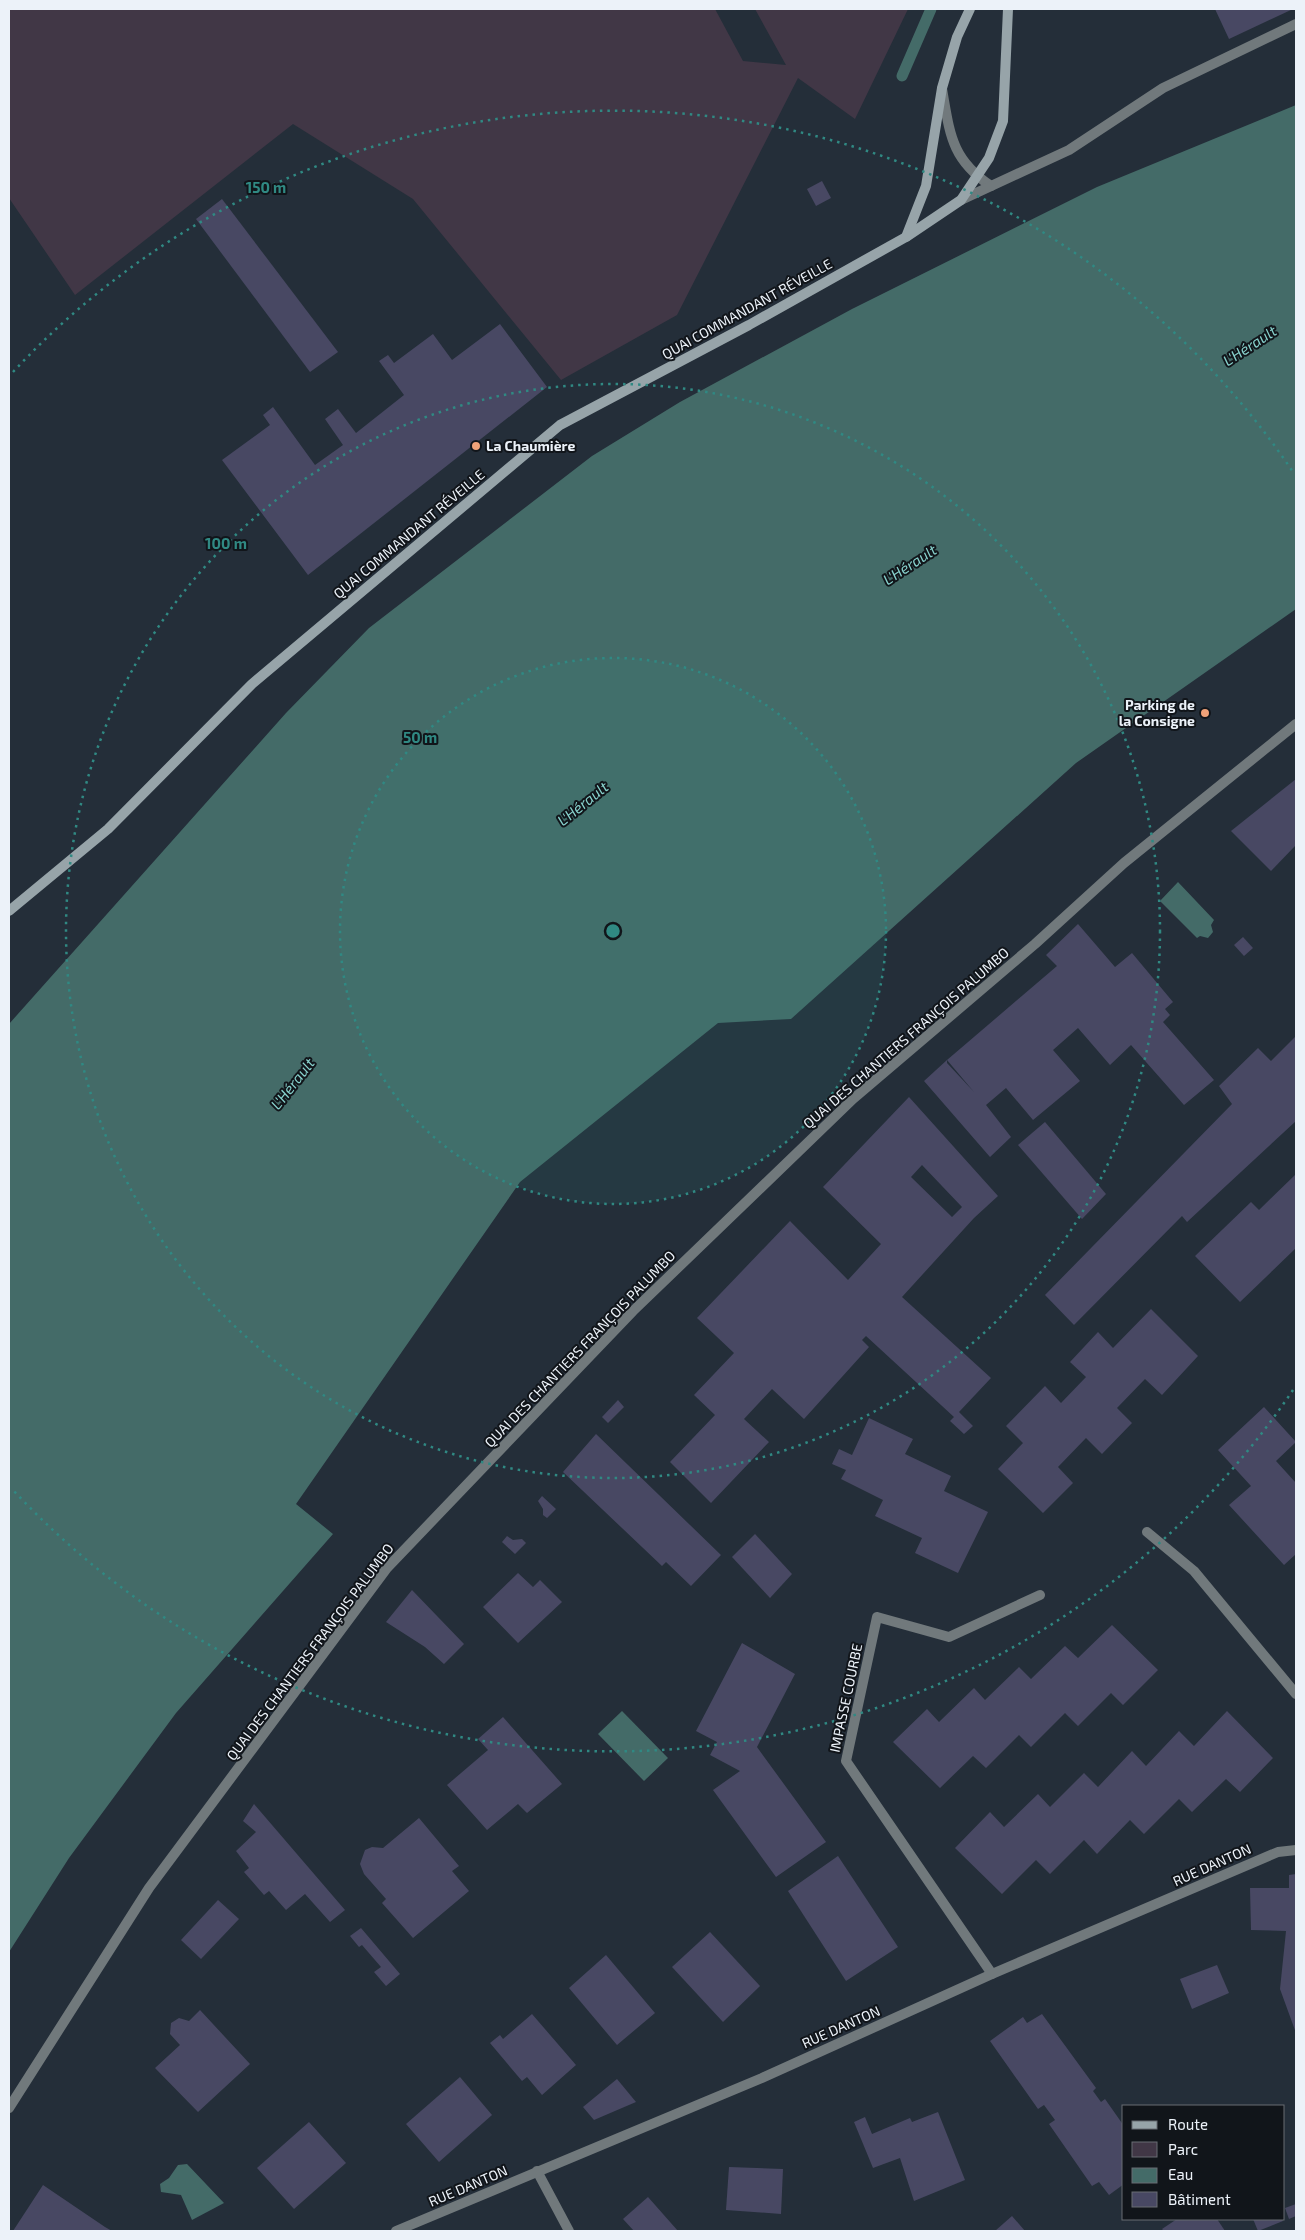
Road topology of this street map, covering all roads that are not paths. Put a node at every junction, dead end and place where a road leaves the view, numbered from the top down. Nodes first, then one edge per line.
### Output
1 (970, 9) edge
2 (1008, 9) edge
3 (1296, 24) edge
4 (942, 88) junction
5 (977, 177) junction
6 (991, 186) junction
7 (961, 200) junction
8 (906, 237) junction
9 (1296, 726) edge
10 (9, 911) edge
11 (1147, 1532) dead end
12 (1040, 1595) dead end
13 (1296, 1694) edge
14 (1296, 1850) edge
15 (992, 1974) junction
16 (9, 2108) edge
17 (538, 2171) junction
18 (396, 2231) edge
19 (569, 2231) edge

1 - 4 main road
2 - 5 main road
3 - 6 street
4 - 5 street
4 - 8 main road
5 - 6 street
5 - 7 main road
6 - 7 street
7 - 8 main road, QUAI COMMANDANT RÉVEILLE
8 - 10 main road, QUAI COMMANDANT RÉVEILLE
9 - 16 street, QUAI DES CHANTIERS FRANÇOIS PALUMBO
11 - 13 street
12 - 15 street, IMPASSE COURBE
14 - 15 street, RUE DANTON
15 - 17 street, RUE DANTON
17 - 18 street, RUE DANTON
17 - 19 street

